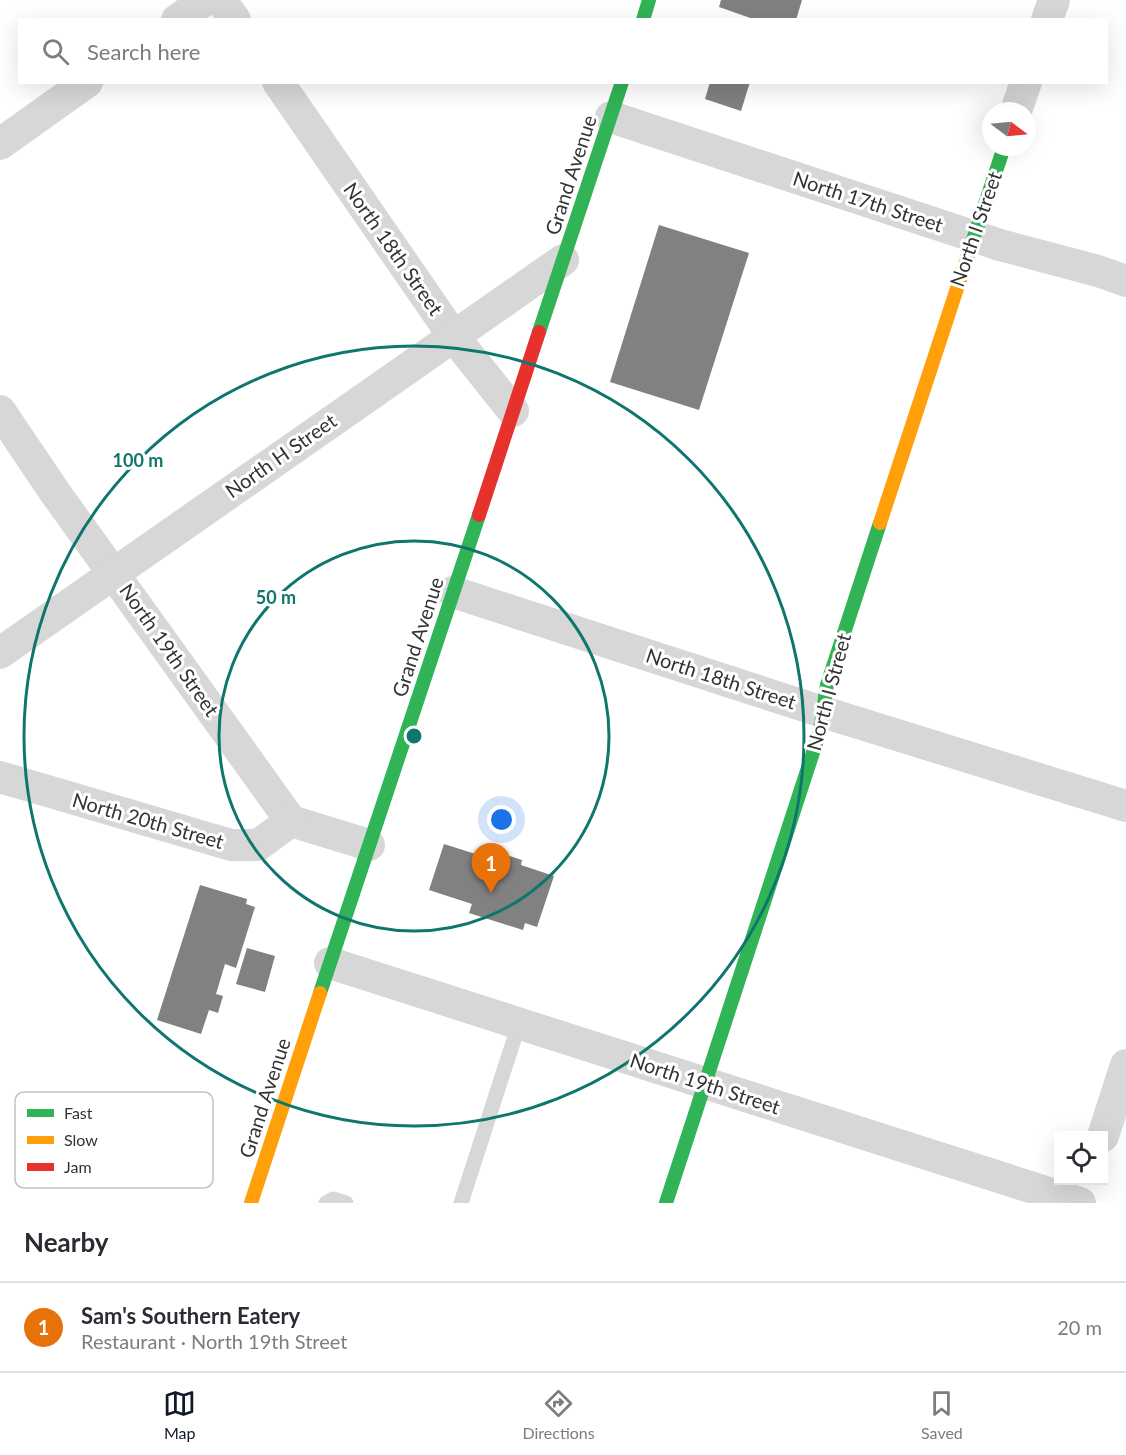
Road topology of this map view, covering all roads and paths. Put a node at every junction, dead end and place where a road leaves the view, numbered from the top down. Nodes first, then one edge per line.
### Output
1 (205, 0) edge
2 (221, 0) edge
3 (649, 0) edge
4 (1054, 0) edge
5 (180, 18) edge
6 (234, 18) edge
7 (644, 18) edge
8 (1048, 18) edge
9 (84, 84) edge
10 (279, 84) edge
11 (621, 84) edge
12 (1025, 84) edge
13 (1019, 102) edge
14 (611, 117) junction
15 (0, 144) edge
16 (1001, 156) edge
17 (974, 237) junction
18 (563, 260) junction
19 (1126, 281) edge
20 (454, 337) junction
21 (0, 411) edge
22 (513, 411) junction
23 (115, 574) junction
24 (453, 592) junction
25 (0, 653) edge
26 (823, 712) junction
27 (0, 777) edge
28 (1126, 806) edge
29 (291, 821) junction
30 (369, 845) junction
31 (330, 963) junction
32 (519, 1024) junction
33 (1126, 1065) edge
34 (704, 1084) junction
35 (1105, 1131) edge
36 (1086, 1185) edge
37 (251, 1203) edge
38 (326, 1203) edge
39 (346, 1203) edge
40 (461, 1203) edge
41 (666, 1203) edge
42 (1080, 1203) edge

1 - 5 street
2 - 6 street
3 - 7 main road
4 - 8 street
9 - 15 street
10 - 20 street, North 18th Street
11 - 14 main road, Grand Avenue
12 - 13 street
14 - 17 street, North 17th Street
14 - 18 main road, Grand Avenue
16 - 17 main road, North I Street
17 - 19 street, North 17th Street
17 - 26 main road, North I Street
18 - 20 street, North H Street
18 - 22 main road, Grand Avenue
20 - 22 street, North 18th Street
20 - 23 street, North H Street
21 - 23 street, North 19th Street
22 - 24 main road, Grand Avenue
23 - 25 street, North H Street
23 - 29 street, North 19th Street
24 - 26 street, North 18th Street
24 - 30 main road, Grand Avenue
26 - 28 street, North 18th Street
26 - 34 main road, North I Street
27 - 29 street, North 20th Street
29 - 30 street
30 - 31 main road, Grand Avenue
31 - 32 street, North 19th Street
31 - 37 main road, Grand Avenue
32 - 34 street, North 19th Street
32 - 40 lane
33 - 35 street
34 - 41 main road, North I Street
34 - 42 street, North 19th Street
36 - 42 street
38 - 39 lane

